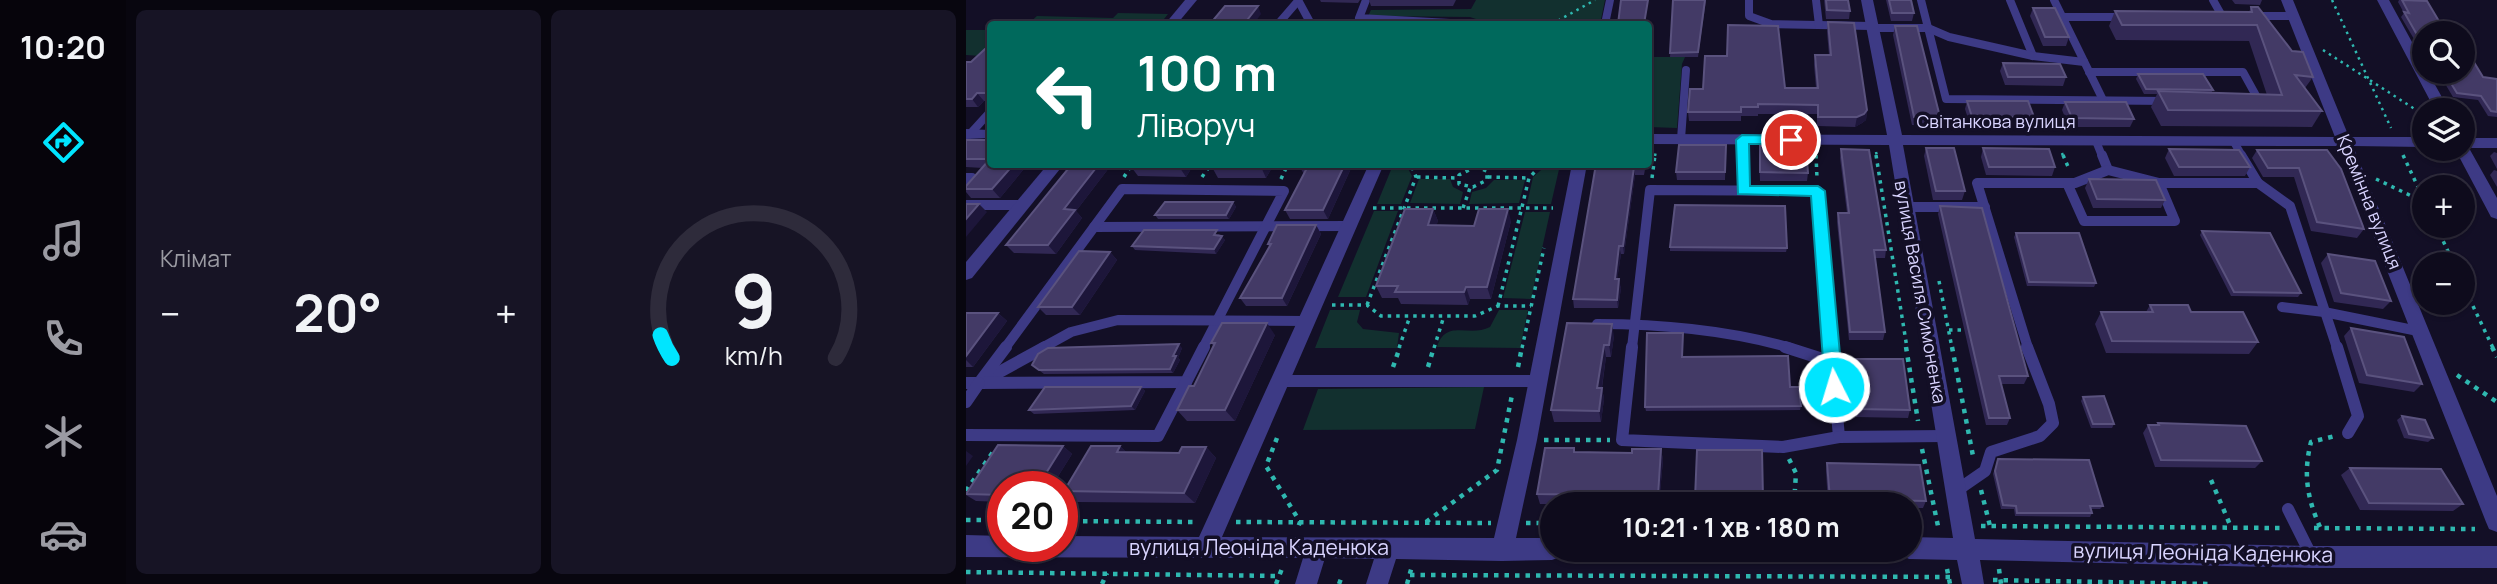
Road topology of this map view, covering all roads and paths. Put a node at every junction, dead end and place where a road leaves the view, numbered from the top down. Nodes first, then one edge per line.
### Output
1 (1191, 0) edge
2 (1366, 0) edge
3 (1595, 0) edge
4 (1610, 0) edge
5 (1749, 0) edge
6 (1816, 0) edge
7 (1867, 0) edge
8 (1920, 0) edge
9 (2010, 0) edge
10 (2054, 0) edge
11 (2213, 0) edge
12 (2332, 0) edge
13 (2382, 0) edge
14 (1298, 1) edge
15 (2290, 8) edge
16 (2129, 16) edge
17 (2209, 16) edge
18 (2222, 16) junction
19 (2234, 16) edge
20 (2246, 16) edge
21 (2063, 17) junction
22 (1174, 21) edge
23 (1281, 21) edge
24 (1309, 21) edge
25 (1389, 21) edge
26 (1557, 21) edge
27 (1606, 21) edge
28 (1819, 25) junction
29 (1872, 27) junction
30 (1928, 28) junction
31 (2318, 47) dead end
32 (2033, 55) junction
33 (2084, 62) junction
34 (1686, 69) dead end
35 (2089, 72) junction
36 (2369, 79) junction
37 (2435, 98) edge
38 (2102, 100) junction
39 (2181, 100) edge
40 (2246, 101) edge
41 (2412, 107) edge
42 (987, 115) edge
43 (968, 134) edge
44 (987, 134) edge
45 (1653, 139) edge
46 (1681, 139) junction
47 (1742, 140) junction
48 (1816, 140) junction
49 (1876, 141) junction
50 (1895, 141) junction
51 (2096, 141) junction
52 (2234, 142) junction
53 (2344, 142) junction
54 (2397, 142) junction
55 (2412, 142) edge
56 (2497, 143) edge
57 (2475, 144) edge
58 (2060, 148) dead end
59 (2470, 161) edge
60 (1054, 168) edge
61 (1375, 168) edge
62 (1413, 168) edge
63 (1472, 168) edge
64 (1478, 168) edge
65 (1538, 168) edge
66 (1579, 168) edge
67 (1651, 168) edge
68 (2108, 170) junction
69 (2412, 175) edge
70 (1416, 177) junction
71 (1488, 177) junction
72 (966, 178) edge
73 (1457, 178) junction
74 (1529, 178) junction
75 (2374, 178) dead end
76 (2071, 183) junction
77 (2159, 183) junction
78 (2258, 183) junction
79 (966, 186) edge
80 (1470, 188) junction
81 (1650, 190) junction
82 (1744, 190) junction
83 (1818, 191) junction
84 (2412, 195) edge
85 (1375, 197) dead end
86 (1555, 197) dead end
87 (966, 205) edge
88 (1023, 205) junction
89 (1905, 206) junction
90 (1985, 207) junction
91 (1403, 208) junction
92 (1463, 208) junction
93 (1522, 208) junction
94 (1553, 208) junction
95 (2497, 213) edge
96 (1550, 221) dead end
97 (1349, 226) junction
98 (1094, 227) junction
99 (1266, 227) junction
100 (1545, 245) dead end
101 (966, 274) edge
102 (1335, 293) dead end
103 (1367, 305) junction
104 (1498, 306) junction
105 (1531, 306) junction
106 (2281, 307) dead end
107 (2475, 310) edge
108 (2324, 312) junction
109 (1410, 316) junction
110 (1444, 316) junction
111 (1217, 320) junction
112 (1306, 321) junction
113 (1586, 324) edge
114 (1634, 324) junction
115 (1949, 330) dead end
116 (1973, 330) edge
117 (2423, 332) junction
118 (2497, 357) edge
119 (1832, 362) junction
120 (2456, 374) dead end
121 (1389, 379) junction
122 (1425, 379) junction
123 (1516, 379) junction
124 (1279, 381) junction
125 (1538, 381) junction
126 (1186, 382) junction
127 (966, 383) edge
128 (979, 383) junction
129 (966, 402) edge
130 (2497, 402) edge
131 (1280, 429) dead end
132 (2348, 433) joint
133 (966, 435) edge
134 (1004, 435) junction
135 (1920, 436) junction
136 (1945, 436) junction
137 (1839, 437) junction
138 (1527, 440) junction
139 (1622, 440) junction
140 (1783, 447) junction
141 (2211, 480) dead end
142 (966, 491) edge
143 (1956, 491) junction
144 (1795, 492) edge
145 (2288, 509) dead end
146 (966, 520) edge
147 (987, 520) edge
148 (1078, 521) edge
149 (1216, 522) junction
150 (1300, 522) junction
151 (2497, 522) edge
152 (1425, 523) junction
153 (1507, 523) junction
154 (1540, 523) edge
155 (1962, 526) junction
156 (1928, 527) dead end
157 (2231, 527) junction
158 (1938, 528) junction
159 (2297, 528) junction
160 (2321, 528) junction
161 (2475, 529) dead end
162 (966, 546) edge
163 (1206, 547) junction
164 (1318, 547) junction
165 (1922, 548) edge
166 (1388, 549) junction
167 (1966, 549) junction
168 (1502, 550) junction
169 (1540, 550) edge
170 (2312, 556) junction
171 (2497, 557) edge
172 (966, 572) edge
173 (1107, 573) junction
174 (1410, 575) dead end
175 (1279, 576) dead end
176 (1342, 576) dead end
177 (1781, 581) edge
178 (1972, 581) edge
179 (1102, 584) edge
180 (1306, 584) edge
181 (1339, 584) edge
182 (1377, 584) edge
183 (2210, 584) edge

1 - 22 street
2 - 25 lane
3 - 26 path
4 - 27 lane
5 - 28 lane
6 - 28 lane
7 - 29 street, вулиця Василя Симоненка
8 - 30 lane
9 - 32 lane
10 - 21 lane
11 - 18 lane
12 - 36 path
13 - 37 street
14 - 23 lane
14 - 24 lane
15 - 20 lane
15 - 53 street, Кремінна вулиця
16 - 21 lane
17 - 18 lane
18 - 19 lane
21 - 33 lane
28 - 29 lane
29 - 30 lane
29 - 50 street, вулиця Василя Симоненка
30 - 32 lane
30 - 38 lane
31 - 36 path
32 - 33 lane
33 - 35 lane
34 - 46 lane
35 - 38 lane
35 - 40 lane
36 - 41 path
36 - 54 path
38 - 39 lane
42 - 43 lane
43 - 44 street
45 - 46 street, Світанкова вулиця
46 - 47 street, Світанкова вулиця
47 - 48 street, Світанкова вулиця
47 - 82 lane
48 - 49 street, Світанкова вулиця
48 - 83 path
49 - 50 street, Світанкова вулиця
49 - 135 path
50 - 51 street, Світанкова вулиця
50 - 89 street, вулиця Василя Симоненка
51 - 52 street, Світанкова вулиця
51 - 68 lane
52 - 53 street, Світанкова вулиця
52 - 78 lane
53 - 54 street, Світанкова вулиця
53 - 117 street, Кремінна вулиця
54 - 55 street, Світанкова вулиця
54 - 69 path
56 - 57 street
58 - 76 path
59 - 95 street
60 - 88 street
61 - 97 street
62 - 70 path
63 - 73 path
64 - 71 path
65 - 74 path
66 - 125 street
67 - 81 path
68 - 76 lane
68 - 77 lane
70 - 73 path
70 - 91 path
71 - 74 path
71 - 80 path
72 - 79 lane
73 - 80 path
74 - 93 path
75 - 84 path
76 - 77 lane
76 - 90 lane
77 - 78 lane
78 - 108 lane
80 - 92 path
81 - 82 lane
81 - 114 lane
82 - 83 lane
83 - 119 lane
85 - 91 path
86 - 94 path
87 - 88 lane
88 - 101 street
89 - 90 lane
89 - 136 street, вулиця Василя Симоненка
90 - 143 lane
91 - 92 path
91 - 103 path
92 - 93 path
93 - 94 path
93 - 104 path
94 - 96 path
97 - 99 lane
97 - 112 street
98 - 99 lane
98 - 99 lane
98 - 128 lane
99 - 111 lane
100 - 105 path
102 - 103 path
103 - 109 path
104 - 105 path
104 - 110 path
105 - 123 path
106 - 108 lane
107 - 118 path
108 - 117 lane
108 - 132 lane
109 - 110 path
109 - 121 path
110 - 122 path
111 - 112 lane
111 - 126 lane
111 - 128 lane
112 - 124 street
113 - 114 lane
114 - 119 lane
114 - 139 lane
115 - 116 path
117 - 151 street, Кремінна вулиця
119 - 137 lane
120 - 130 path
121 - 122 lane
121 - 124 lane
122 - 123 lane
123 - 125 lane
123 - 152 path
124 - 149 street
125 - 138 street
126 - 128 lane
126 - 134 lane
127 - 128 lane
128 - 129 lane
131 - 150 path
132 - 160 path
133 - 134 lane
134 - 142 path
135 - 136 lane
135 - 137 lane
135 - 158 path
136 - 143 street, вулиця Василя Симоненка
137 - 140 lane
138 - 139 path
138 - 153 street
139 - 140 lane
140 - 144 path
141 - 157 path
143 - 155 street, вулиця Василя Симоненка
145 - 159 lane
146 - 147 path
148 - 149 path
149 - 150 path
149 - 163 street
150 - 152 path
152 - 153 path
153 - 154 path
153 - 168 street
155 - 157 path
155 - 158 path
155 - 167 street, вулиця Василя Симоненка
156 - 158 path
157 - 159 path
159 - 160 path
159 - 170 lane
160 - 161 path
162 - 163 street, вулиця Леоніда Каденюка
163 - 164 street, вулиця Леоніда Каденюка
164 - 166 street, вулиця Леоніда Каденюка
164 - 180 street
165 - 167 street, вулиця Леоніда Каденюка
166 - 168 street, вулиця Леоніда Каденюка
166 - 182 street
167 - 170 street, вулиця Леоніда Каденюка
167 - 178 street, вулиця Василя Симоненка
168 - 169 street, вулиця Леоніда Каденюка
170 - 171 street, вулиця Леоніда Каденюка
172 - 173 path
173 - 175 path
173 - 179 path
174 - 177 path
176 - 181 path
177 - 178 path
178 - 183 path

